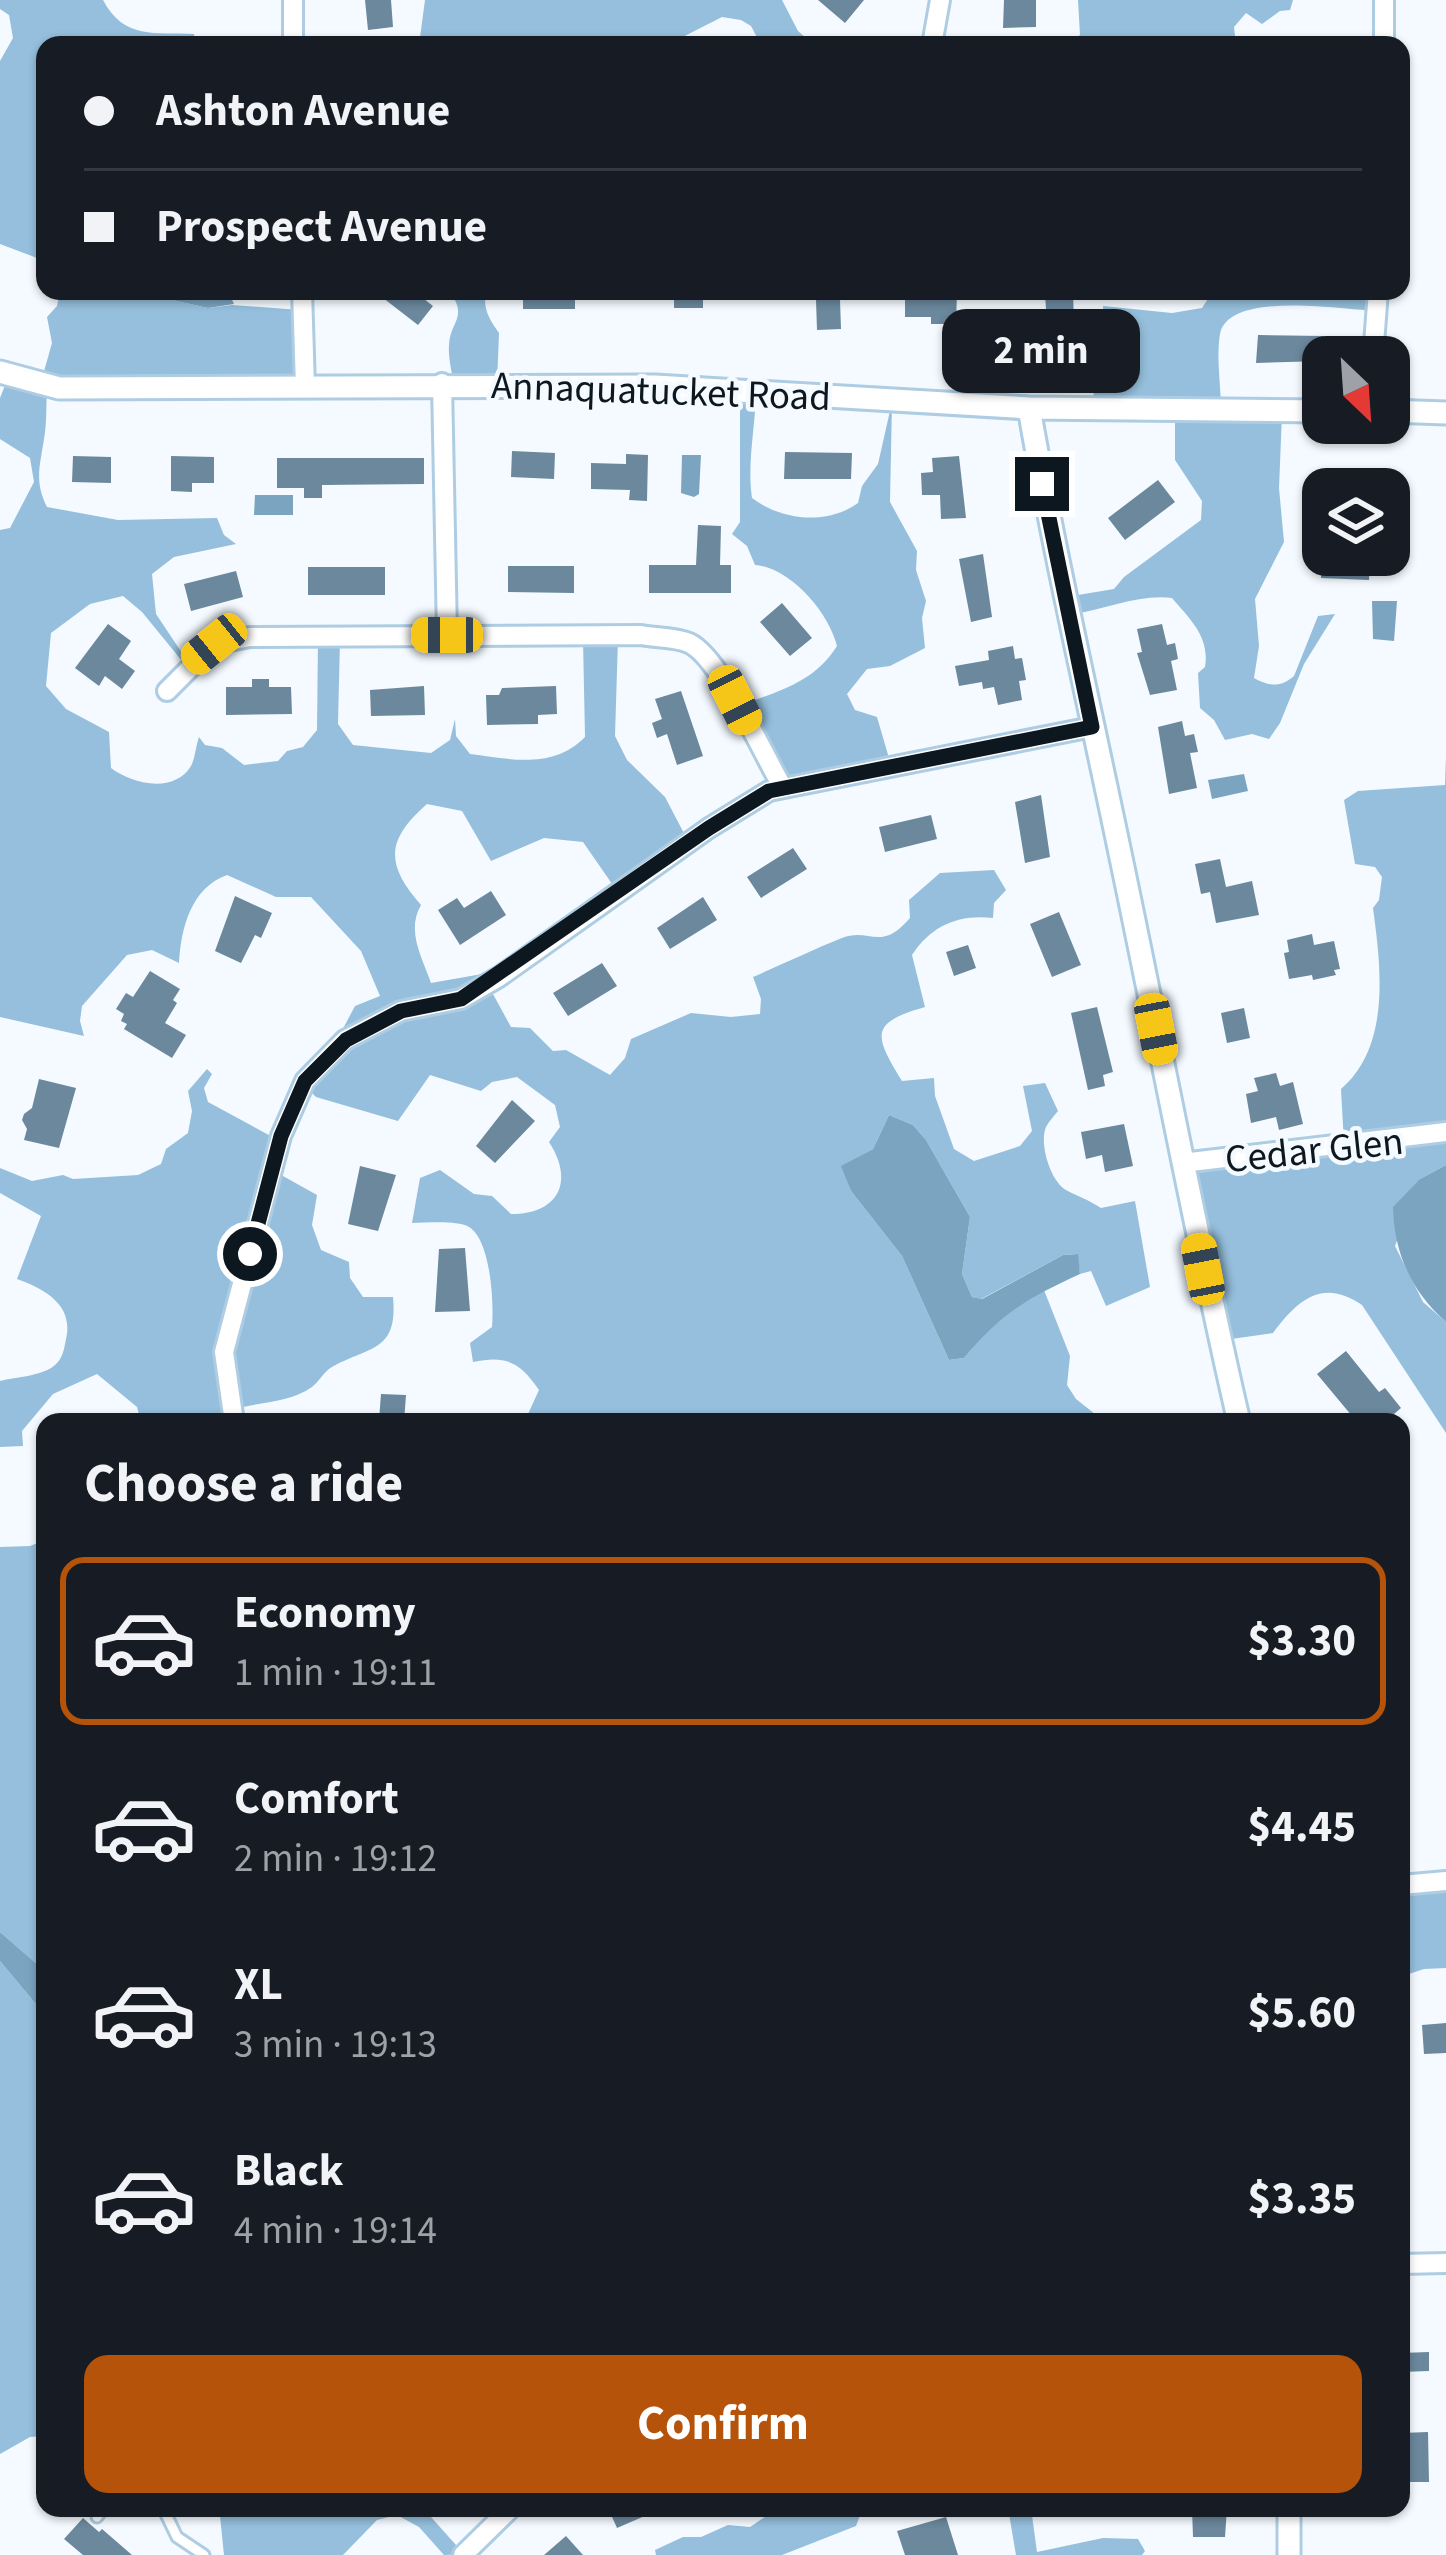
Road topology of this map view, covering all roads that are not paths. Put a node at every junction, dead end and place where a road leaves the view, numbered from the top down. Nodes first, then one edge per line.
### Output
1 (293, 0) edge
2 (940, 0) edge
3 (1384, 0) edge
4 (293, 36) edge
5 (934, 36) edge
6 (1384, 36) edge
7 (302, 300) edge
8 (1377, 300) edge
9 (1375, 336) edge
10 (0, 372) edge
11 (442, 383) junction
12 (305, 387) junction
13 (1028, 408) junction
14 (1302, 411) edge
15 (1410, 412) edge
16 (1446, 413) edge
17 (447, 635) junction
18 (167, 691) dead end
19 (1092, 727) junction
20 (783, 788) junction
21 (1446, 1132) edge
22 (1183, 1163) junction
23 (233, 1413) edge
24 (1237, 1413) edge
25 (1446, 1881) edge
26 (1410, 1884) edge
27 (1446, 2263) edge
28 (1410, 2264) edge
29 (168, 2517) edge
30 (502, 2517) edge
31 (1289, 2517) edge
32 (204, 2555) edge
33 (463, 2555) edge
34 (1289, 2555) edge

1 - 4 street
2 - 5 street
3 - 6 street
7 - 12 street
8 - 9 street
10 - 12 street, Annaquatucket Road
11 - 12 street, Annaquatucket Road
11 - 13 street, Annaquatucket Road
11 - 17 street
13 - 14 street, Annaquatucket Road
13 - 19 street
15 - 16 street
17 - 18 street
17 - 20 street
19 - 20 street
19 - 22 street
20 - 23 street
21 - 22 street, Cedar Glen
22 - 24 street
25 - 26 street
27 - 28 street
29 - 32 lane
30 - 33 street
31 - 34 street

